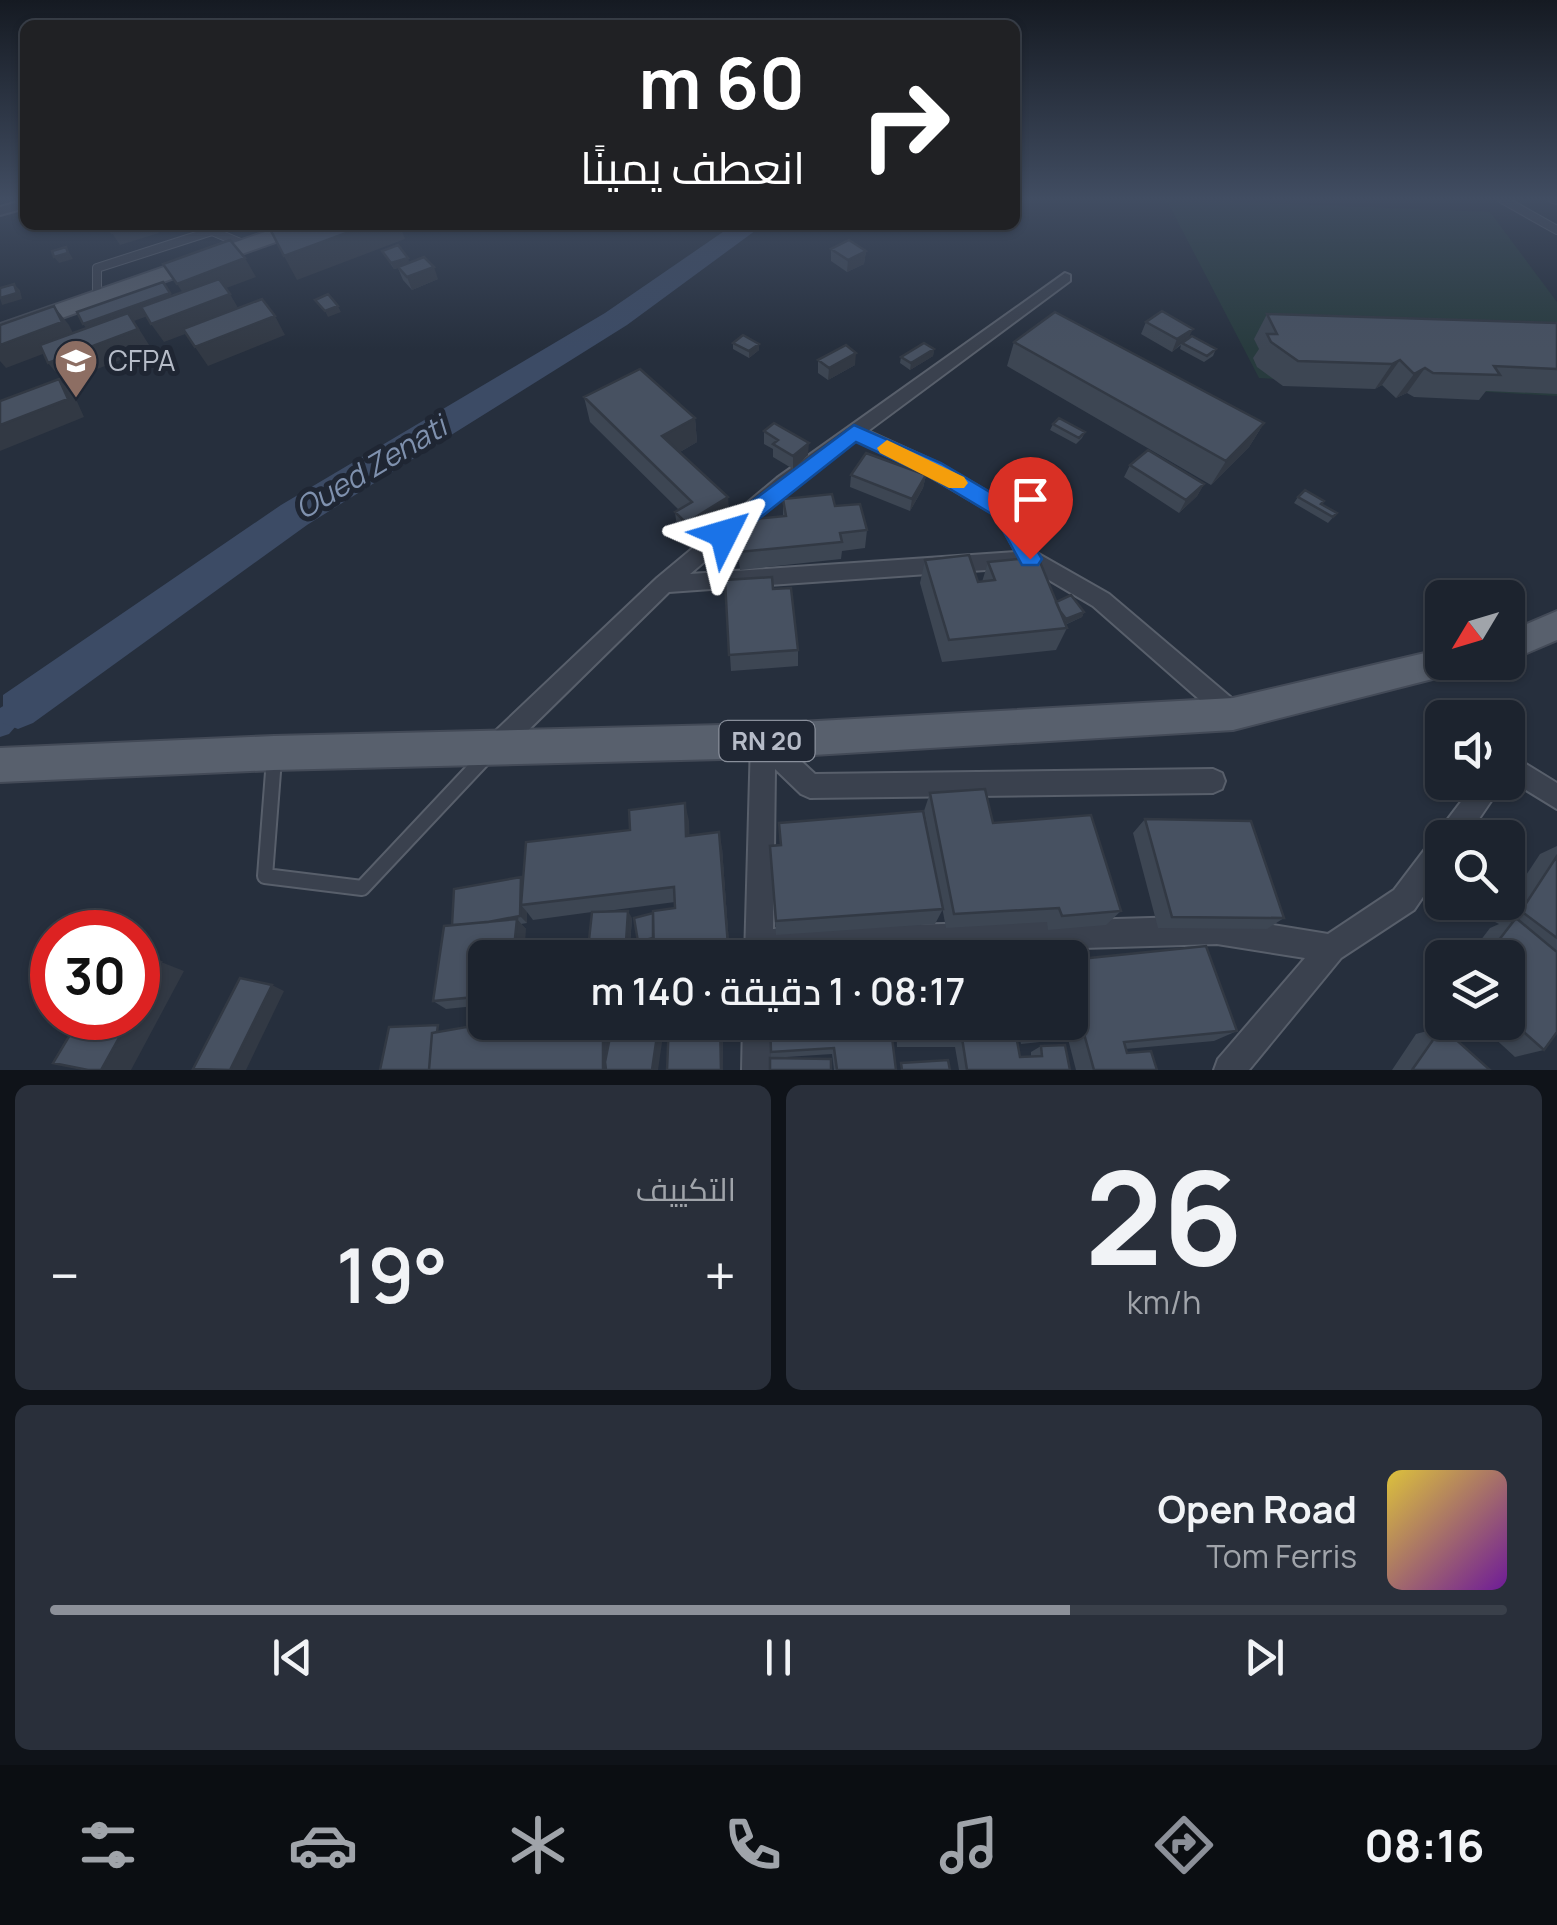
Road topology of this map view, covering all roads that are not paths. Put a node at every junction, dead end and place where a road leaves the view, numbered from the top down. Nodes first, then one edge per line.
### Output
1 (238, 249) edge
2 (1065, 278) dead end
3 (0, 332) edge
4 (854, 432) junction
5 (1030, 559) junction
6 (664, 584) junction
7 (1557, 625) edge
8 (1525, 639) edge
9 (1425, 668) edge
10 (1233, 714) junction
11 (764, 741) junction
12 (495, 747) junction
13 (274, 753) junction
14 (0, 765) edge
15 (1525, 776) edge
16 (1213, 781) dead end
17 (1557, 798) edge
18 (1425, 871) edge
19 (759, 940) edge
20 (988, 940) edge
21 (1331, 948) junction
22 (758, 1040) edge
23 (757, 1070) edge
24 (1229, 1070) edge

1 - 3 main road
2 - 4 street
4 - 5 street
4 - 6 street
5 - 6 street
5 - 10 street
6 - 12 street
7 - 8 main road
9 - 10 main road, RN 20
10 - 11 main road, RN 20
11 - 12 main road, RN 20
11 - 16 street
11 - 19 street
12 - 13 main road, RN 20
12 - 13 lane
13 - 14 main road, RN 20
15 - 17 street
18 - 21 street
20 - 21 street
21 - 24 street
22 - 23 street

